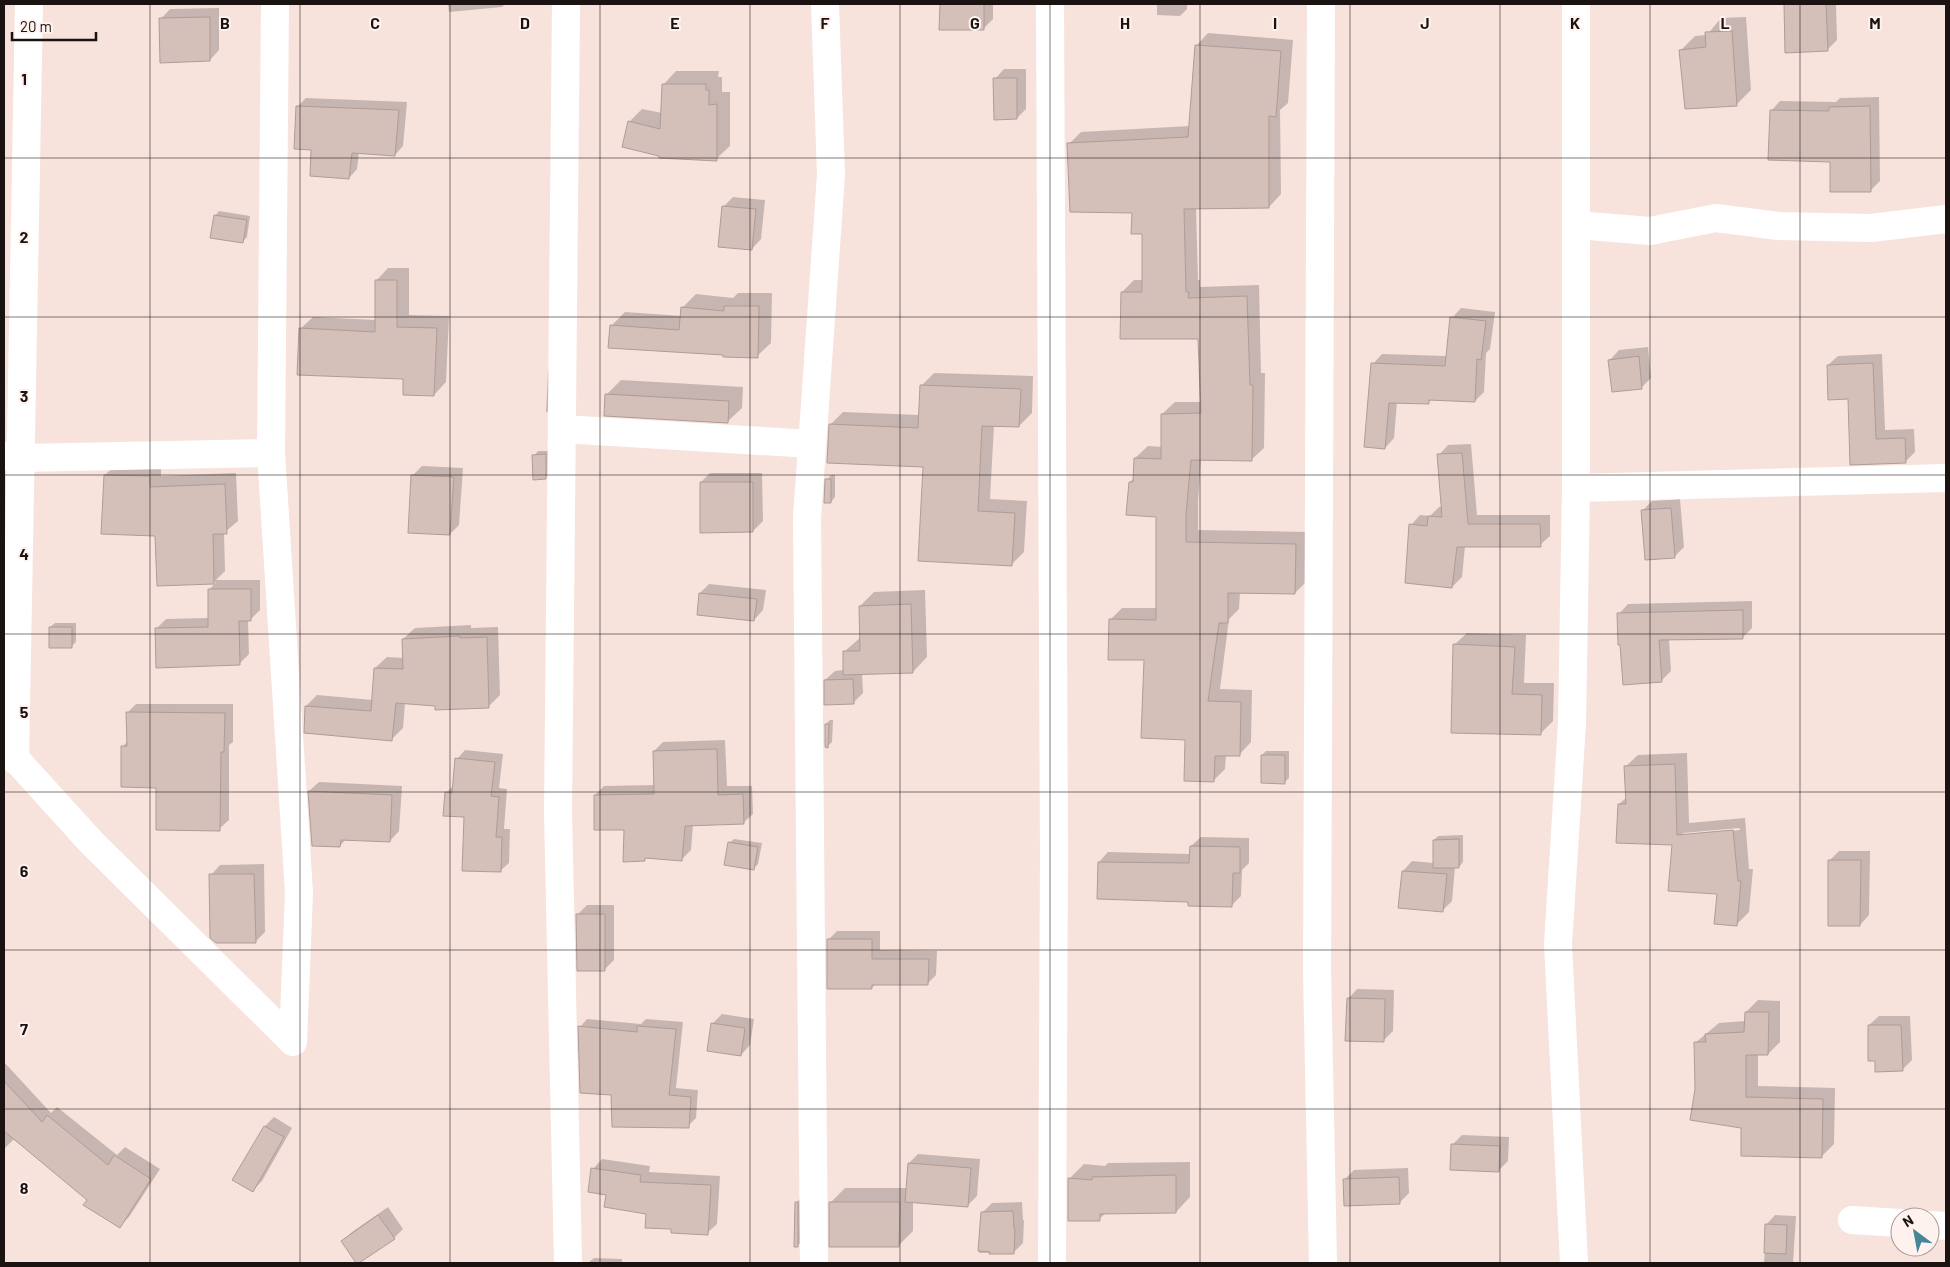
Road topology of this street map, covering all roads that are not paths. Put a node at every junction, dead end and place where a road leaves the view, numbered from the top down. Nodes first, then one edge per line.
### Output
1 (29, 4) edge
2 (275, 4) edge
3 (566, 4) edge
4 (825, 4) edge
5 (1050, 4) edge
6 (1321, 4) edge
7 (1576, 4) edge
8 (1946, 219) edge
9 (1576, 225) junction
10 (562, 429) junction
11 (812, 444) junction
12 (271, 453) junction
13 (12, 457) edge
14 (1946, 478) edge
15 (1576, 488) junction
16 (10, 753) edge
17 (1852, 1220) dead end
18 (1890, 1222) edge
19 (568, 1263) edge
20 (814, 1263) edge
21 (1052, 1263) edge
22 (1323, 1263) edge
23 (1574, 1263) edge

1 - 13 street
2 - 12 street
3 - 10 street
4 - 11 street
5 - 21 street
6 - 22 street
7 - 9 street
8 - 9 street
9 - 15 street
10 - 11 street
10 - 19 street
11 - 20 street
12 - 13 street
12 - 16 street
13 - 16 street
14 - 15 street
15 - 23 street
17 - 18 street

